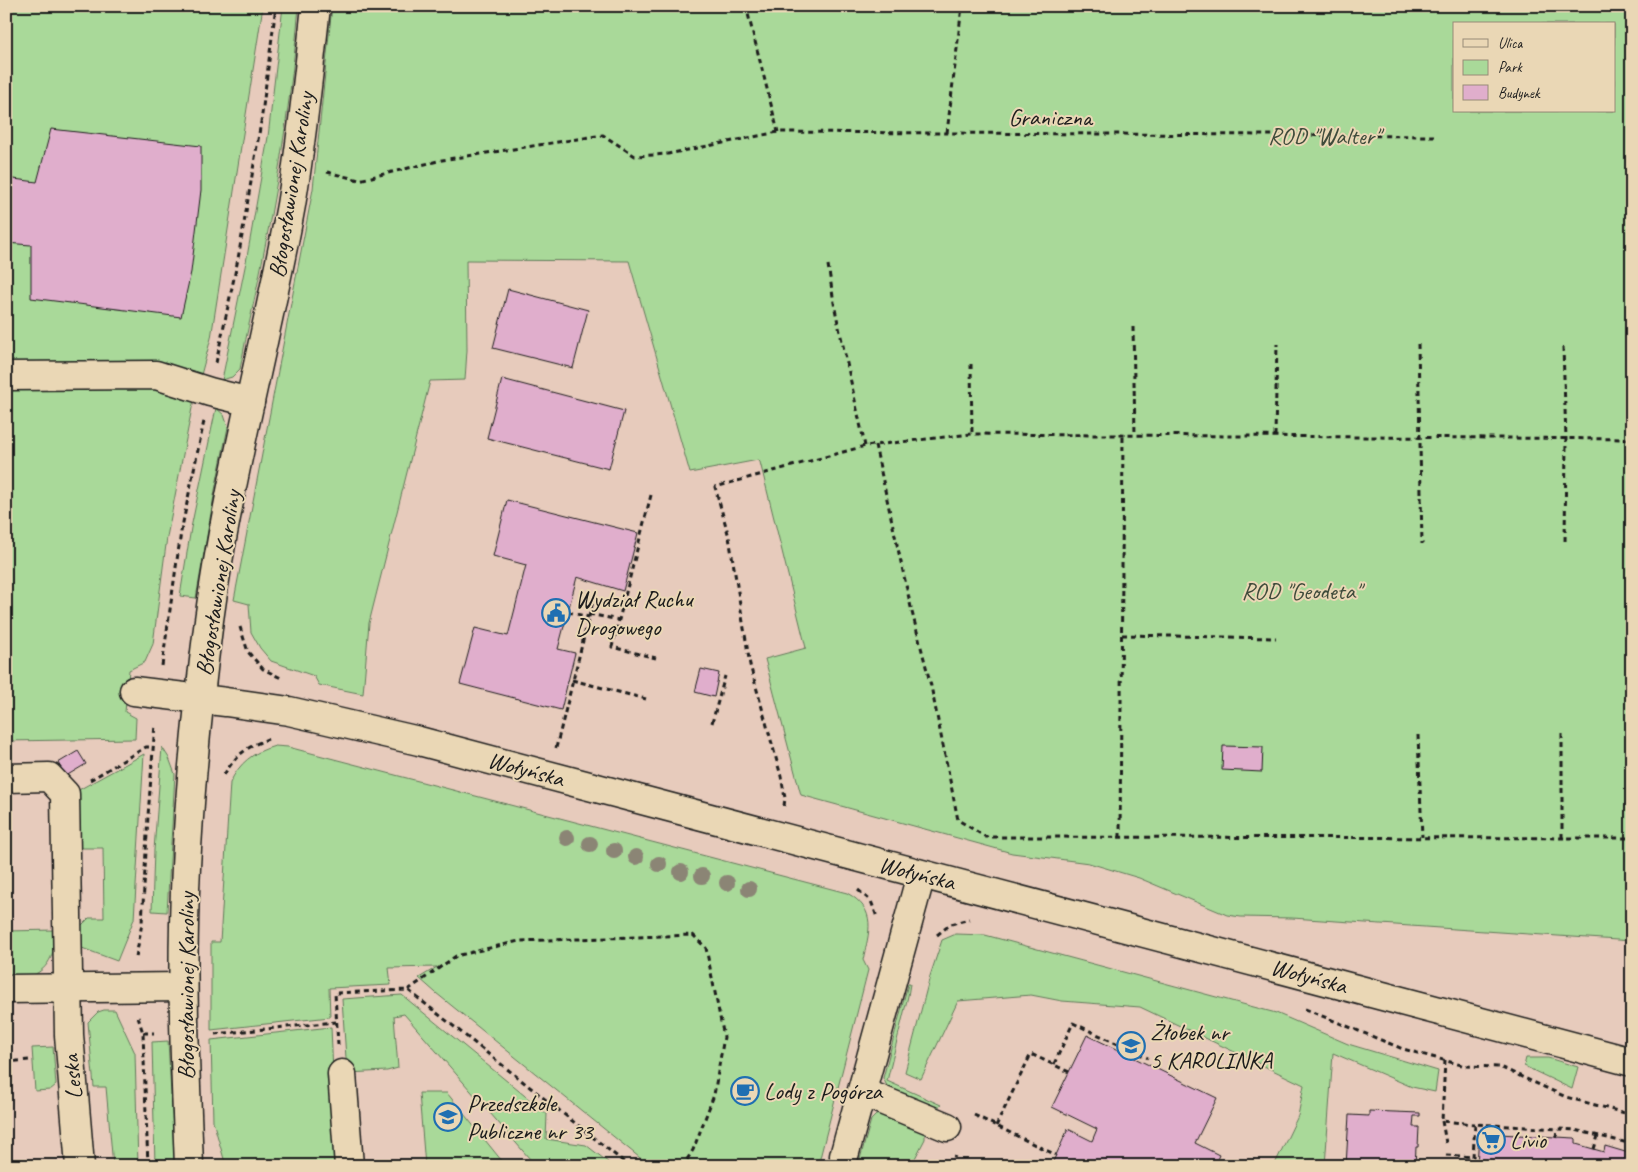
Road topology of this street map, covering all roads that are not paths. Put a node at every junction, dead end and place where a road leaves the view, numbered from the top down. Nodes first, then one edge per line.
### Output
1 (316, 6) edge
2 (6, 376) edge
3 (250, 402) junction
4 (146, 692) road end
5 (200, 698) junction
6 (6, 778) edge
7 (921, 875) junction
8 (184, 987) junction
9 (68, 988) junction
10 (6, 990) edge
11 (1632, 1062) edge
12 (342, 1074) road end
13 (862, 1092) junction
14 (958, 1120) road end
15 (844, 1156) dead end
16 (80, 1166) edge
17 (189, 1166) edge
18 (350, 1166) edge

1 - 3 street, Błogosławionej Karoliny
2 - 3 street
3 - 5 street, Błogosławionej Karoliny
4 - 5 street, Wołyńska
5 - 7 street, Wołyńska
5 - 8 street, Błogosławionej Karoliny
6 - 9 street, Leska
7 - 11 street, Wołyńska
7 - 13 street
8 - 9 street
8 - 17 street, Błogosławionej Karoliny
9 - 10 street
9 - 16 street, Leska
12 - 18 street
13 - 14 street
13 - 15 street

